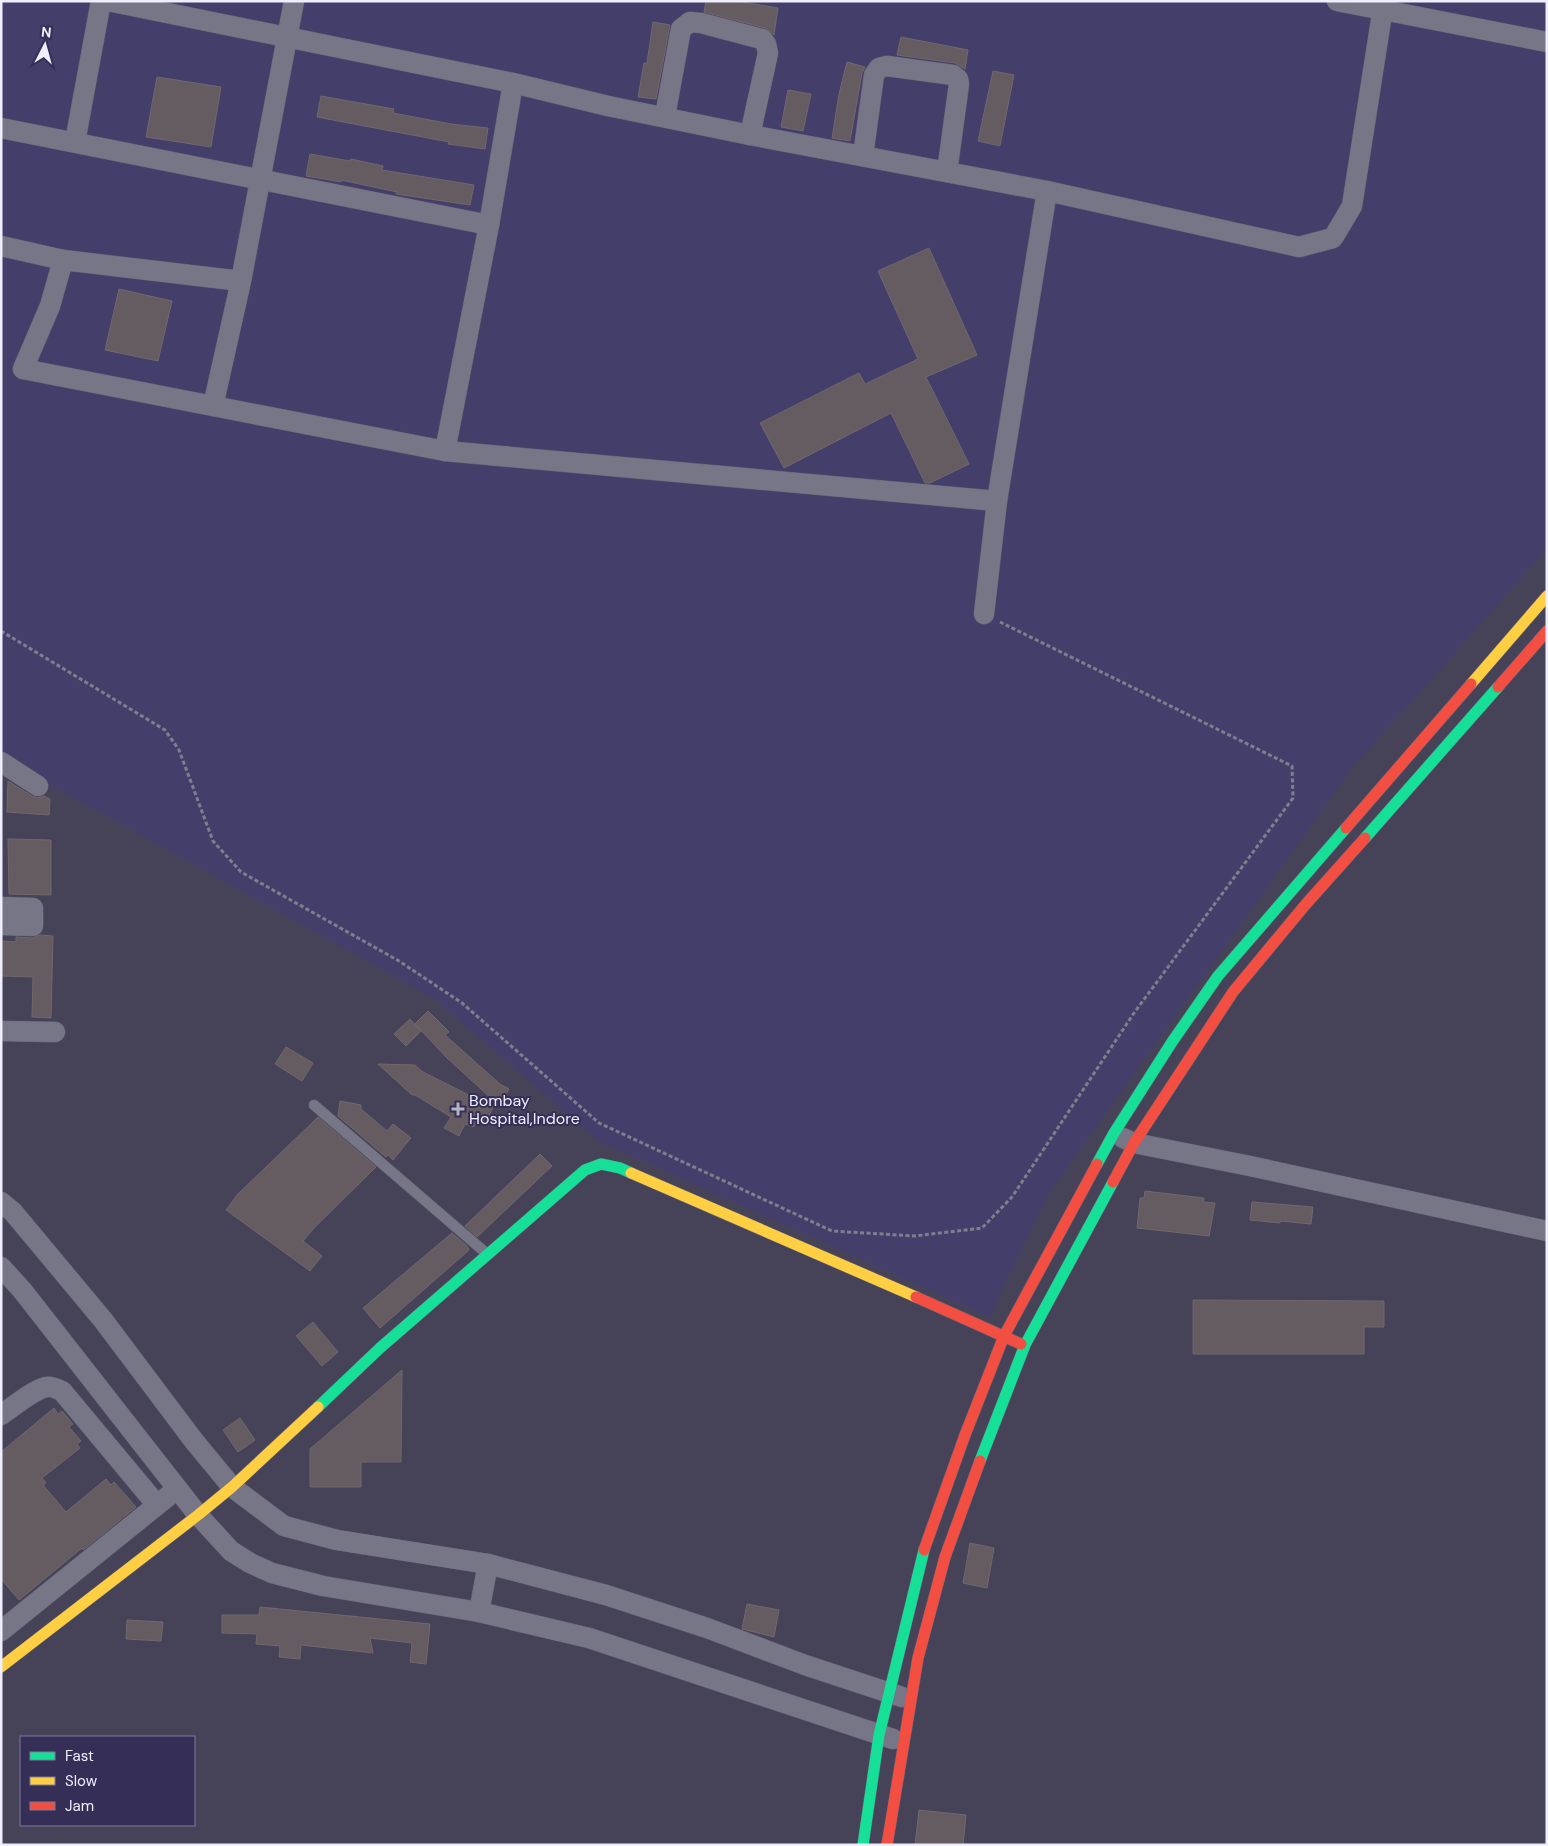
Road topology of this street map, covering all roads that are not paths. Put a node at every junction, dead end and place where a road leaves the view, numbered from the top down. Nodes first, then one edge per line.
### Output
1 (102, 1) edge
2 (108, 1) edge
3 (294, 1) edge
4 (1337, 1) edge
5 (1384, 6) edge
6 (286, 37) junction
7 (1547, 42) edge
8 (513, 83) junction
9 (665, 116) junction
10 (1, 128) edge
11 (750, 135) junction
12 (75, 142) junction
13 (863, 156) junction
14 (947, 172) junction
15 (260, 179) junction
16 (1047, 191) junction
17 (490, 225) junction
18 (1, 246) edge
19 (63, 260) junction
20 (241, 281) junction
21 (213, 406) junction
22 (445, 451) junction
23 (997, 502) junction
24 (1547, 596) edge
25 (984, 614) road end
26 (1547, 631) edge
27 (1, 762) edge
28 (38, 786) dead end
29 (1, 907) edge
30 (1, 925) edge
31 (1, 1031) edge
32 (55, 1032) dead end
33 (314, 1105) dead end
34 (1114, 1133) junction
35 (1134, 1143) junction
36 (1, 1202) edge
37 (1547, 1231) edge
38 (487, 1254) junction
39 (1, 1267) edge
40 (22, 1290) junction
41 (1, 1291) edge
42 (1004, 1336) junction
43 (1025, 1345) junction
44 (1, 1415) edge
45 (232, 1487) junction
46 (177, 1489) junction
47 (157, 1505) junction
48 (198, 1515) junction
49 (488, 1564) junction
50 (478, 1612) junction
51 (1, 1632) edge
52 (1, 1667) edge
53 (889, 1693) junction
54 (911, 1699) junction
55 (879, 1735) junction
56 (905, 1742) junction
57 (863, 1845) edge
58 (887, 1845) edge

1 - 12 street
2 - 6 street
3 - 6 street
4 - 5 street
5 - 7 street
5 - 16 street
6 - 8 street
6 - 15 street
8 - 9 street
8 - 17 street
9 - 11 street
9 - 11 street
10 - 12 street
11 - 13 street
12 - 15 street
13 - 14 street
13 - 14 street
14 - 16 street
15 - 17 street
15 - 20 street
16 - 23 street
17 - 22 street
18 - 19 street
19 - 20 street
19 - 21 street
20 - 21 street
21 - 22 street
22 - 23 street
23 - 25 street
24 - 34 street
26 - 35 street
27 - 28 street
29 - 30 street
31 - 32 street
33 - 38 lane
34 - 35 street
34 - 42 street
35 - 37 street
35 - 43 street
36 - 45 street
38 - 42 street
38 - 45 street
39 - 40 street
40 - 41 street
40 - 46 street
42 - 43 street
42 - 53 street
43 - 54 street
44 - 47 street
45 - 48 street
45 - 49 street
46 - 47 street
46 - 48 street
47 - 51 street
48 - 50 street
48 - 52 street
49 - 50 street
49 - 53 street
50 - 55 street
53 - 54 street
53 - 55 street
54 - 56 street
55 - 56 street
55 - 57 street
56 - 58 street

